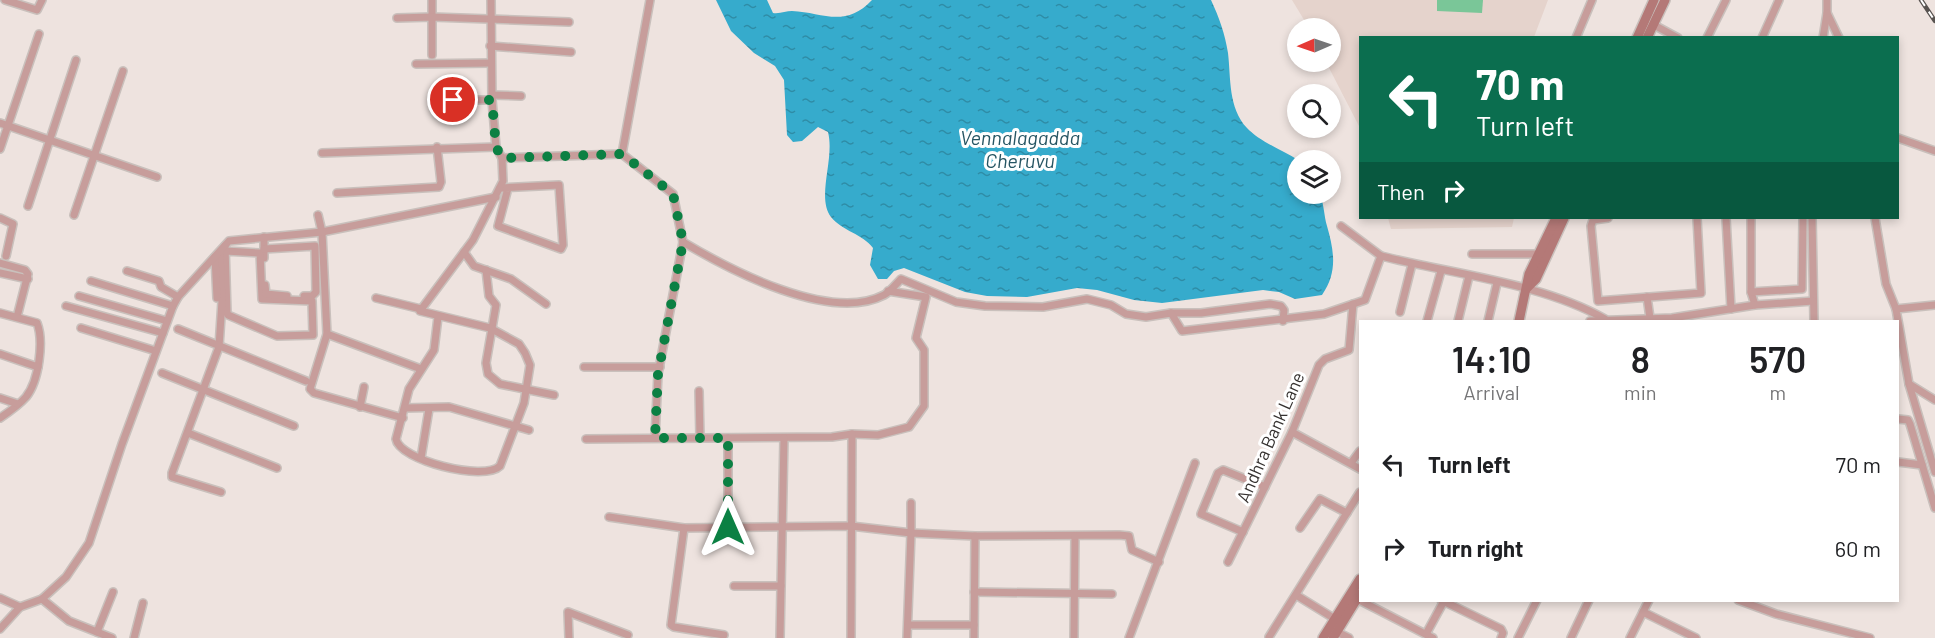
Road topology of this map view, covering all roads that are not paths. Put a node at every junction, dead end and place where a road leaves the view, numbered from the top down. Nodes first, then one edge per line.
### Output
1 (5, 0) edge
2 (42, 0) edge
3 (432, 0) edge
4 (491, 0) edge
5 (650, 0) edge
6 (1592, 0) edge
7 (1654, 0) edge
8 (1665, 0) edge
9 (1726, 0) edge
10 (1779, 0) edge
11 (1827, 0) edge
12 (1827, 13) junction
13 (432, 17) junction
14 (397, 18) dead end
15 (490, 19) junction
16 (569, 22) dead end
17 (1653, 25) junction
18 (39, 34) dead end
19 (1577, 36) edge
20 (1638, 36) edge
21 (1648, 36) edge
22 (1674, 36) edge
23 (1708, 36) edge
24 (1763, 36) edge
25 (1823, 36) edge
26 (1838, 36) edge
27 (490, 46) junction
28 (571, 52) dead end
29 (432, 55) dead end
30 (76, 60) dead end
31 (491, 63) junction
32 (416, 64) dead end
33 (123, 71) dead end
34 (520, 96) dead end
35 (492, 98) junction
36 (435, 100) dead end
37 (4, 124) edge
38 (1899, 138) edge
39 (50, 140) junction
40 (437, 147) junction
41 (496, 147) junction
42 (0, 149) edge
43 (1935, 151) edge
44 (322, 153) dead end
45 (93, 154) junction
46 (622, 154) junction
47 (502, 158) junction
48 (157, 177) dead end
49 (500, 188) junction
50 (508, 188) junction
51 (337, 192) dead end
52 (496, 197) junction
53 (28, 206) dead end
54 (74, 215) dead end
55 (318, 216) dead end
56 (0, 218) edge
57 (1556, 219) edge
58 (1564, 219) edge
59 (1600, 219) edge
60 (1697, 219) edge
61 (1726, 219) edge
62 (1751, 219) edge
63 (1803, 219) edge
64 (1812, 219) edge
65 (1875, 219) edge
66 (1341, 226) dead end
67 (322, 232) junction
68 (264, 237) junction
69 (683, 242) junction
70 (319, 248) junction
71 (264, 249) junction
72 (224, 250) junction
73 (464, 252) junction
74 (1472, 254) dead end
75 (1539, 254) junction
76 (6, 256) dead end
77 (1381, 256) junction
78 (0, 263) edge
79 (1412, 264) junction
80 (127, 270) dead end
81 (486, 270) junction
82 (1440, 271) junction
83 (0, 273) edge
84 (1469, 276) junction
85 (28, 279) junction
86 (91, 281) dead end
87 (1497, 283) junction
88 (1527, 288) junction
89 (888, 291) junction
90 (1751, 292) junction
91 (79, 296) dead end
92 (178, 297) junction
93 (1647, 297) junction
94 (376, 298) dead end
95 (1813, 301) junction
96 (546, 304) dead end
97 (1353, 304) junction
98 (1755, 305) junction
99 (1935, 305) edge
100 (66, 306) dead end
101 (174, 306) junction
102 (422, 309) junction
103 (1731, 309) junction
104 (1896, 309) junction
105 (1400, 312) dead end
106 (0, 313) edge
107 (1171, 313) junction
108 (17, 317) junction
109 (438, 317) junction
110 (1650, 318) junction
111 (1706, 318) edge
112 (1605, 319) junction
113 (1672, 319) edge
114 (1427, 320) edge
115 (1458, 320) edge
116 (1488, 320) edge
117 (1519, 320) edge
118 (1598, 320) edge
119 (1814, 320) edge
120 (1898, 320) edge
121 (167, 321) junction
122 (1283, 321) junction
123 (1899, 326) edge
124 (81, 328) dead end
125 (490, 328) junction
126 (178, 329) dead end
127 (163, 333) junction
128 (327, 334) junction
129 (219, 346) junction
130 (156, 351) junction
131 (0, 354) edge
132 (38, 367) junction
133 (584, 367) dead end
134 (660, 367) junction
135 (421, 369) junction
136 (162, 373) dead end
137 (306, 381) dead end
138 (1909, 384) junction
139 (364, 387) dead end
140 (526, 389) junction
141 (204, 391) junction
142 (699, 392) dead end
143 (554, 395) dead end
144 (0, 398) edge
145 (1935, 400) edge
146 (18, 404) junction
147 (360, 407) junction
148 (405, 408) junction
149 (429, 409) junction
150 (0, 418) edge
151 (403, 418) junction
152 (1899, 419) edge
153 (515, 425) junction
154 (294, 426) dead end
155 (529, 430) dead end
156 (1292, 432) junction
157 (188, 433) junction
158 (852, 434) junction
159 (655, 438) junction
160 (700, 438) junction
161 (728, 438) junction
162 (784, 438) junction
163 (586, 439) dead end
164 (1359, 454) edge
165 (421, 458) junction
166 (1899, 462) edge
167 (1195, 463) dead end
168 (1352, 464) junction
169 (1922, 465) junction
170 (277, 468) dead end
171 (1359, 469) edge
172 (1935, 472) edge
173 (1265, 487) junction
174 (221, 492) dead end
175 (1359, 494) edge
176 (911, 503) dead end
177 (1935, 508) edge
178 (1347, 513) junction
179 (609, 517) dead end
180 (782, 526) junction
181 (851, 526) junction
182 (728, 527) junction
183 (684, 528) junction
184 (1300, 528) dead end
185 (1243, 532) junction
186 (911, 533) junction
187 (975, 536) junction
188 (1075, 536) junction
189 (1159, 562) junction
190 (1228, 562) dead end
191 (1359, 581) edge
192 (734, 586) dead end
193 (781, 586) junction
194 (113, 592) dead end
195 (974, 592) junction
196 (1074, 594) junction
197 (1112, 594) dead end
198 (1296, 595) junction
199 (1359, 596) edge
200 (0, 598) edge
201 (42, 599) junction
202 (1370, 602) edge
203 (1442, 602) edge
204 (1444, 602) edge
205 (1536, 602) edge
206 (1588, 602) edge
207 (1648, 602) edge
208 (1743, 602) edge
209 (143, 603) dead end
210 (20, 607) junction
211 (1643, 612) junction
212 (1335, 618) junction
213 (908, 625) junction
214 (974, 625) junction
215 (0, 629) edge
216 (1839, 630) junction
217 (97, 632) junction
218 (628, 635) dead end
219 (724, 635) dead end
220 (1335, 635) edge
221 (1430, 636) edge
222 (1269, 637) edge
223 (1521, 637) edge
224 (112, 638) edge
225 (134, 638) edge
226 (569, 638) edge
227 (780, 638) edge
228 (851, 638) edge
229 (907, 638) edge
230 (974, 638) edge
231 (1074, 638) edge
232 (1129, 638) edge
233 (1323, 638) edge
234 (1349, 638) edge
235 (1501, 638) edge
236 (1571, 638) edge
237 (1630, 638) edge
238 (1695, 638) edge
239 (1836, 638) edge
240 (1870, 638) edge

1 - 2 street
3 - 13 street
4 - 15 street
5 - 46 street
6 - 19 street
7 - 20 main road
8 - 17 main road
9 - 23 street
10 - 24 street
11 - 12 street
12 - 25 street
12 - 26 street
13 - 14 street
13 - 15 street
13 - 29 street
15 - 16 street
15 - 27 street
17 - 21 main road
17 - 22 street
18 - 37 street
27 - 28 street
27 - 31 street
30 - 39 street
31 - 32 street
31 - 35 street
33 - 45 street
34 - 35 street
35 - 36 street
35 - 41 street
37 - 39 street
37 - 42 street
38 - 43 street
39 - 45 street
39 - 53 street
40 - 41 street
40 - 44 street
40 - 51 street
41 - 47 street
45 - 48 street
45 - 54 street
46 - 47 street
46 - 69 street
47 - 49 street
49 - 50 street
49 - 52 street
50 - 50 street
52 - 67 street
52 - 73 street
55 - 67 street
56 - 76 street
57 - 75 main road
58 - 88 main road
59 - 93 street
60 - 93 street
61 - 103 street
62 - 90 street
63 - 90 street
64 - 95 street
65 - 104 street
66 - 77 street
67 - 68 street
67 - 70 street
68 - 71 street
68 - 72 street
69 - 89 street
69 - 134 street
70 - 71 street
70 - 71 street
70 - 128 street
72 - 72 street
72 - 92 street
72 - 129 street
73 - 81 street
73 - 102 street
74 - 75 street
75 - 88 main road
77 - 79 street
77 - 97 street
78 - 85 street
79 - 82 street
79 - 105 street
80 - 92 street
81 - 96 street
81 - 125 street
82 - 84 street
82 - 114 street
83 - 85 street
84 - 87 street
84 - 115 street
85 - 108 street
86 - 101 street
87 - 88 street
87 - 116 street
88 - 112 street
88 - 117 main road
89 - 107 street
89 - 158 street
90 - 98 street
91 - 121 street
92 - 101 street
93 - 110 street
94 - 102 street
95 - 98 street
95 - 119 street
97 - 122 street
97 - 156 street, Andhra Bank Lane
98 - 103 street
99 - 104 street
100 - 127 street
101 - 121 street
102 - 109 street
103 - 111 street
104 - 120 street
106 - 108 street
107 - 122 street
107 - 122 street
108 - 132 street
109 - 125 street
109 - 135 street
110 - 112 street
110 - 113 street
111 - 113 street
112 - 118 street
121 - 127 street
123 - 138 street
124 - 130 street
125 - 140 street
125 - 140 street
126 - 129 street
127 - 130 street
128 - 135 street
128 - 147 street
129 - 137 street
129 - 141 street
130 - 201 street
131 - 132 street
132 - 146 street
133 - 134 street
134 - 159 street
135 - 148 street
136 - 141 street
138 - 145 street
138 - 172 street
139 - 147 street
140 - 143 street
140 - 153 street
141 - 154 street
141 - 157 street
142 - 160 street
144 - 146 street
146 - 150 street
147 - 151 street
148 - 149 street
148 - 151 street
149 - 153 street
149 - 165 street
151 - 165 street
152 - 169 street
153 - 155 street
153 - 165 street
156 - 168 street
156 - 173 street, Andhra Bank Lane
157 - 170 street
157 - 174 street
158 - 162 street
158 - 181 street
159 - 160 street
159 - 163 street
160 - 161 street
161 - 162 street
161 - 182 street
162 - 180 street
164 - 168 street
166 - 169 street
167 - 189 street
168 - 171 street
169 - 177 street
173 - 185 street, Andhra Bank Lane
173 - 185 street
175 - 178 street
176 - 186 street
178 - 184 street
178 - 198 street
179 - 183 street
180 - 181 street
180 - 182 street
180 - 193 street
181 - 186 street
181 - 228 street
182 - 183 street
183 - 219 street
185 - 190 street, Andhra Bank Lane
186 - 187 street
186 - 213 street
187 - 188 street
187 - 195 street
188 - 189 street
188 - 196 street
189 - 232 street
191 - 212 main road
192 - 193 street
193 - 227 street
194 - 217 street
195 - 196 street
195 - 214 street
196 - 197 street
196 - 231 street
198 - 212 street
198 - 222 street
199 - 220 main road
200 - 210 street
201 - 210 street
201 - 217 street
202 - 221 street
203 - 221 street
204 - 235 street
205 - 223 street
206 - 236 street
207 - 211 street
208 - 216 street
209 - 225 street
210 - 215 street
211 - 237 street
211 - 238 street
212 - 233 main road
213 - 214 street
213 - 229 street
214 - 230 street
216 - 239 street
216 - 240 street
217 - 224 street
218 - 226 street
220 - 234 street

